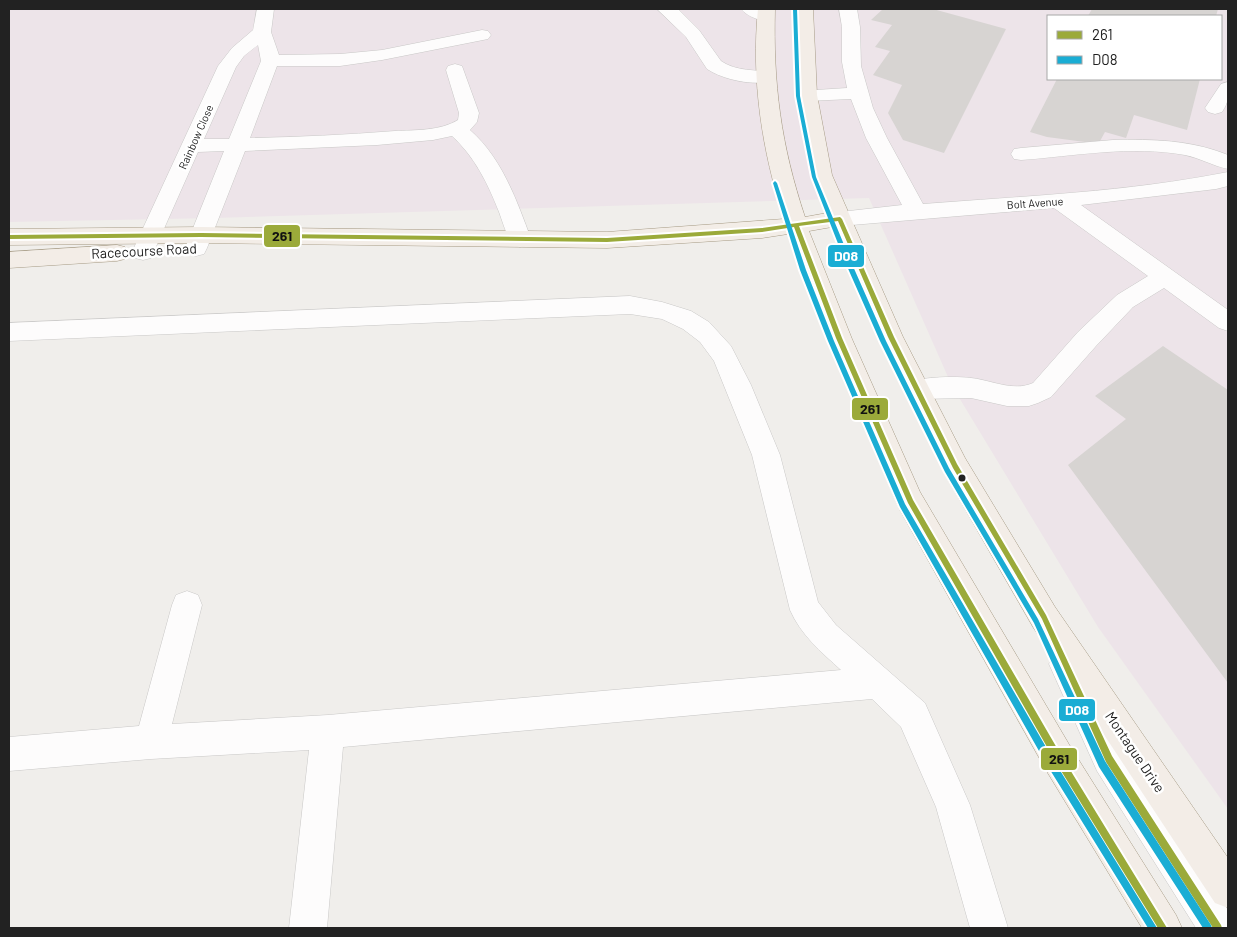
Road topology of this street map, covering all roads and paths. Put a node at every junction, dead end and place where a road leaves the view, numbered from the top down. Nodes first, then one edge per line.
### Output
1 (265, 9) edge
2 (665, 9) edge
3 (804, 9) edge
4 (848, 9) edge
5 (761, 11) edge
6 (262, 32) junction
7 (482, 35) dead end
8 (270, 61) junction
9 (455, 70) dead end
10 (766, 77) junction
11 (1228, 88) edge
12 (858, 93) junction
13 (807, 95) junction
14 (1215, 108) dead end
15 (456, 129) junction
16 (238, 144) junction
17 (192, 146) junction
18 (1021, 154) dead end
19 (1228, 162) edge
20 (1228, 179) edge
21 (1061, 202) junction
22 (916, 212) junction
23 (840, 219) junction
24 (796, 225) junction
25 (9, 237) edge
26 (520, 240) junction
27 (199, 242) junction
28 (148, 243) junction
29 (9, 260) edge
30 (1165, 277) junction
31 (1228, 322) edge
32 (9, 332) edge
33 (917, 389) junction
34 (187, 605) dead end
35 (1044, 617) junction
36 (876, 683) junction
37 (328, 732) junction
38 (151, 742) junction
39 (9, 754) edge
40 (1228, 890) edge
41 (308, 928) edge
42 (990, 928) edge
43 (1163, 928) edge
44 (1218, 928) edge

1 - 6 street
2 - 10 street
3 - 13 main road, Montague Drive
4 - 12 street
5 - 10 main road
6 - 8 street
6 - 17 street, Rainbow Close
7 - 8 street
8 - 16 street
9 - 15 street
10 - 24 main road
11 - 14 street
12 - 13 street
12 - 22 street
13 - 23 main road, Montague Drive
15 - 16 street
15 - 26 street
16 - 17 street
16 - 27 street
17 - 28 street, Rainbow Close
18 - 19 street
20 - 21 street, Bolt Avenue
21 - 22 street, Bolt Avenue
21 - 30 street
22 - 23 street, Bolt Avenue
23 - 24 main road, Racecourse Road
23 - 33 main road, Montague Drive
24 - 26 main road, Racecourse Road
24 - 43 main road
25 - 28 main road, Racecourse Road
26 - 27 main road, Racecourse Road
27 - 28 main road, Racecourse Road
28 - 29 main road, Racecourse Road
30 - 31 street
30 - 33 street
32 - 36 street
33 - 35 main road, Montague Drive
34 - 38 street
35 - 40 main road, Montague Drive
35 - 44 street
36 - 37 street
36 - 42 street
37 - 38 street
37 - 41 street
38 - 39 street

